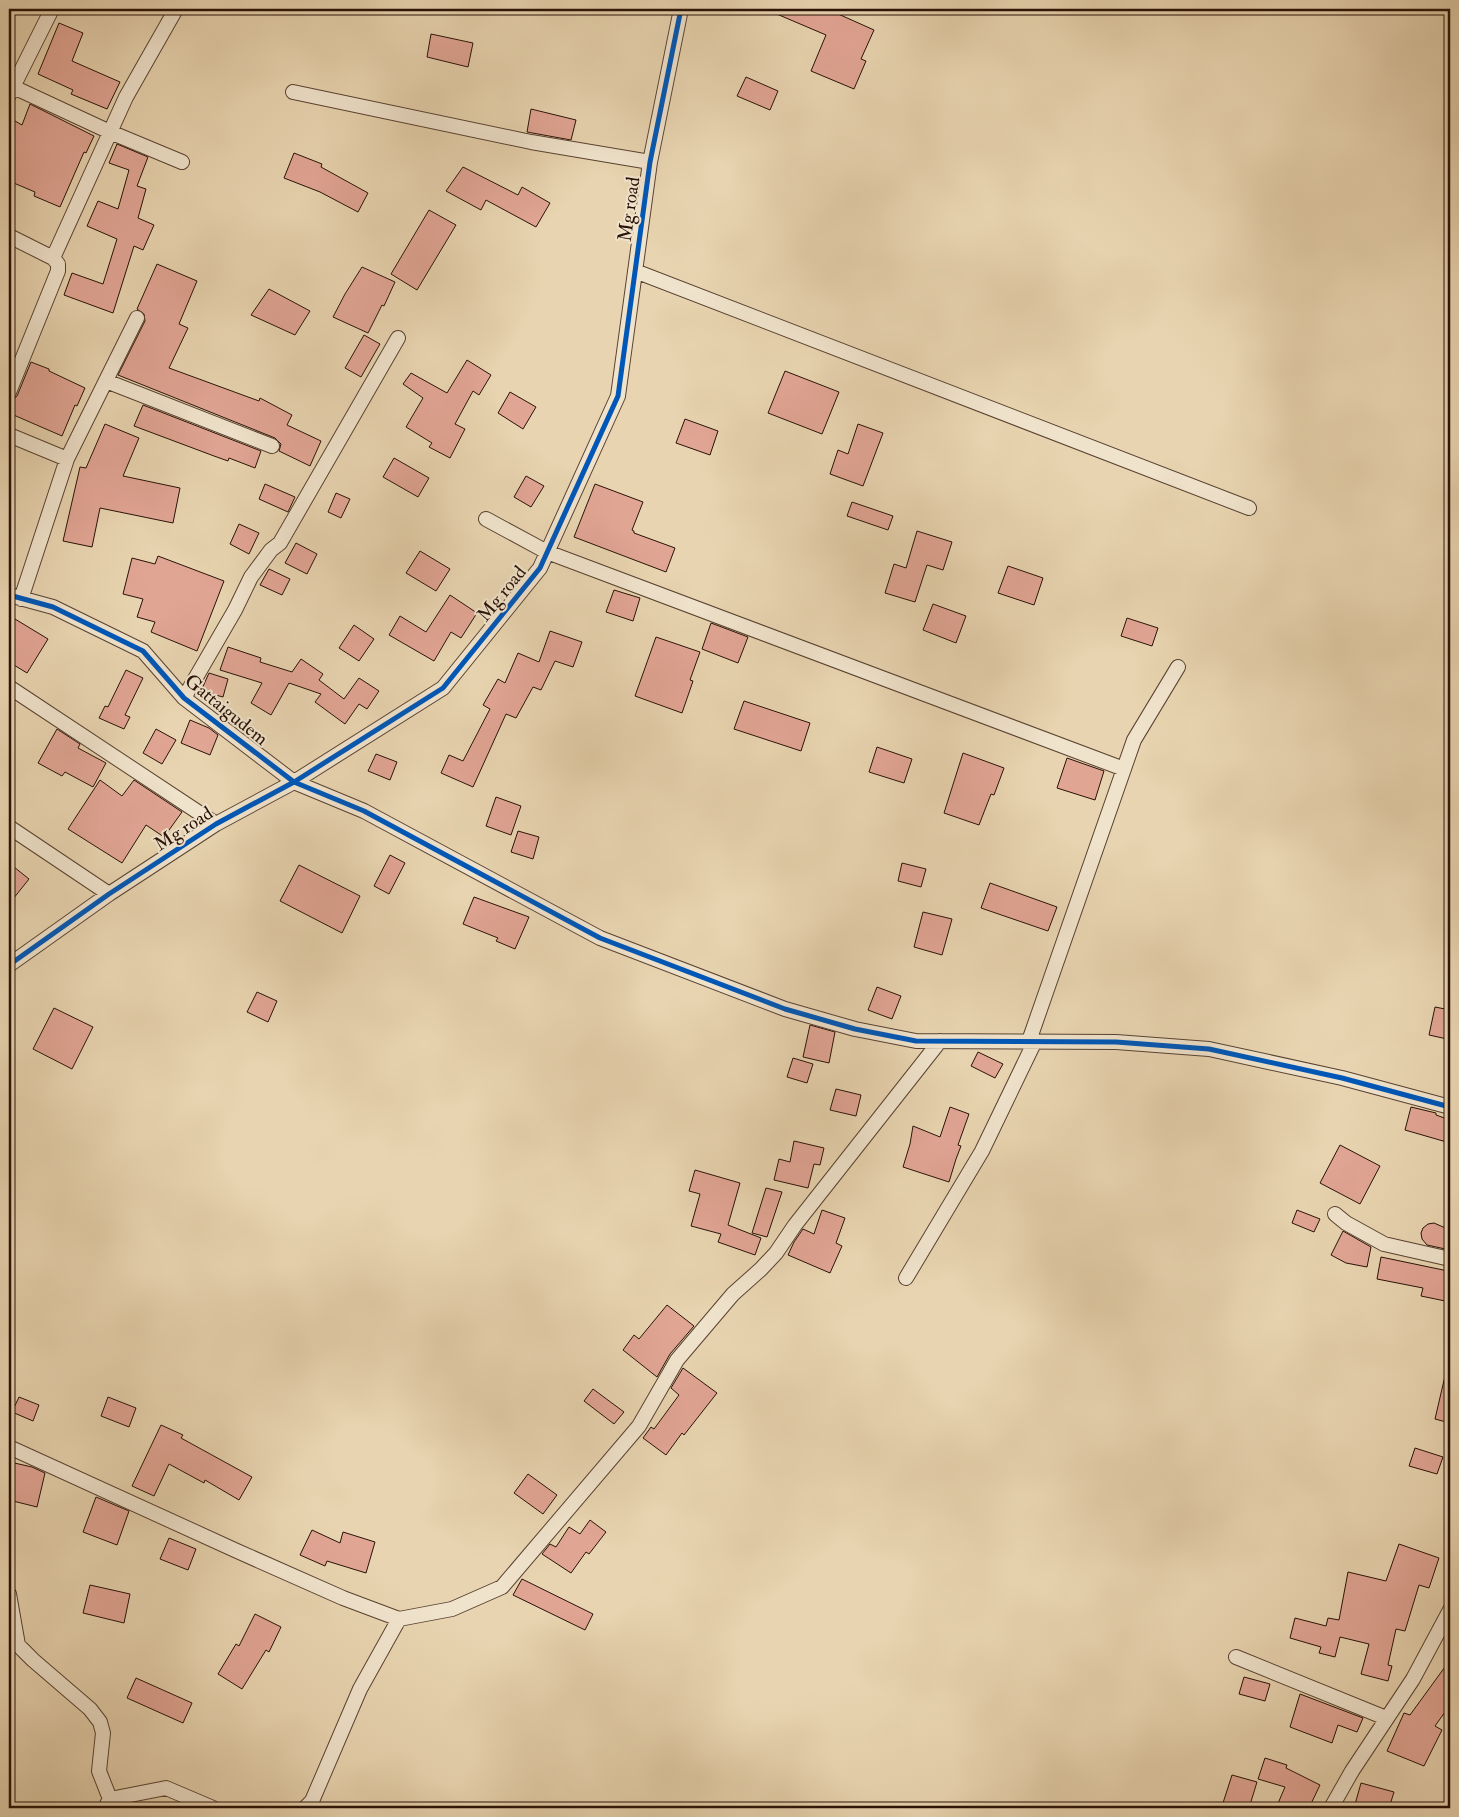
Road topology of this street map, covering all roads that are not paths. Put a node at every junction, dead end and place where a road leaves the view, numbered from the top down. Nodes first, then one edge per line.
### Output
1 (52, 9) edge
2 (176, 9) edge
3 (681, 9) edge
4 (10, 89) edge
5 (293, 92) dead end
6 (110, 132) junction
7 (182, 162) dead end
8 (650, 162) junction
9 (9, 236) edge
10 (53, 258) junction
11 (635, 271) junction
12 (136, 318) dead end
13 (398, 338) dead end
14 (106, 380) junction
15 (9, 392) edge
16 (9, 435) edge
17 (272, 446) dead end
18 (67, 459) junction
19 (1249, 508) dead end
20 (486, 519) dead end
21 (547, 552) junction
22 (15, 597) edge
23 (1178, 667) dead end
24 (9, 687) edge
25 (184, 698) junction
26 (1124, 769) junction
27 (294, 782) junction
28 (216, 824) junction
29 (9, 827) edge
30 (110, 894) junction
31 (9, 965) edge
32 (940, 1041) junction
33 (1032, 1041) junction
34 (1450, 1107) edge
35 (1335, 1214) dead end
36 (1450, 1259) edge
37 (906, 1278) dead end
38 (9, 1447) edge
39 (9, 1594) edge
40 (1450, 1610) edge
41 (399, 1620) junction
42 (1236, 1657) dead end
43 (1386, 1718) junction
44 (107, 1804) edge
45 (212, 1808) edge
46 (305, 1808) edge
47 (1331, 1808) edge

1 - 4 street
2 - 6 street
3 - 8 street, Mg road
4 - 6 street
5 - 8 street
6 - 7 street
6 - 10 street
8 - 11 street, Mg road
9 - 10 street
10 - 15 street
11 - 19 street
11 - 21 street, Mg road
12 - 14 street
13 - 25 street
14 - 17 street
14 - 18 street
16 - 18 street
18 - 22 street
20 - 21 street
21 - 26 street
21 - 27 street, Mg road
22 - 25 street, Gattaigudem
23 - 26 street
24 - 28 street
25 - 27 street, Gattaigudem
26 - 33 street
27 - 28 street, Mg road
27 - 32 street, Gattaigudem
28 - 30 street, Mg road
29 - 30 street
30 - 31 street, Mg road
32 - 33 street, Gattaigudem
32 - 41 street
33 - 34 street, Gattaigudem
33 - 37 street
35 - 36 street
38 - 41 street
39 - 44 street
40 - 43 street
41 - 46 street
42 - 43 street
43 - 47 street
44 - 45 street

